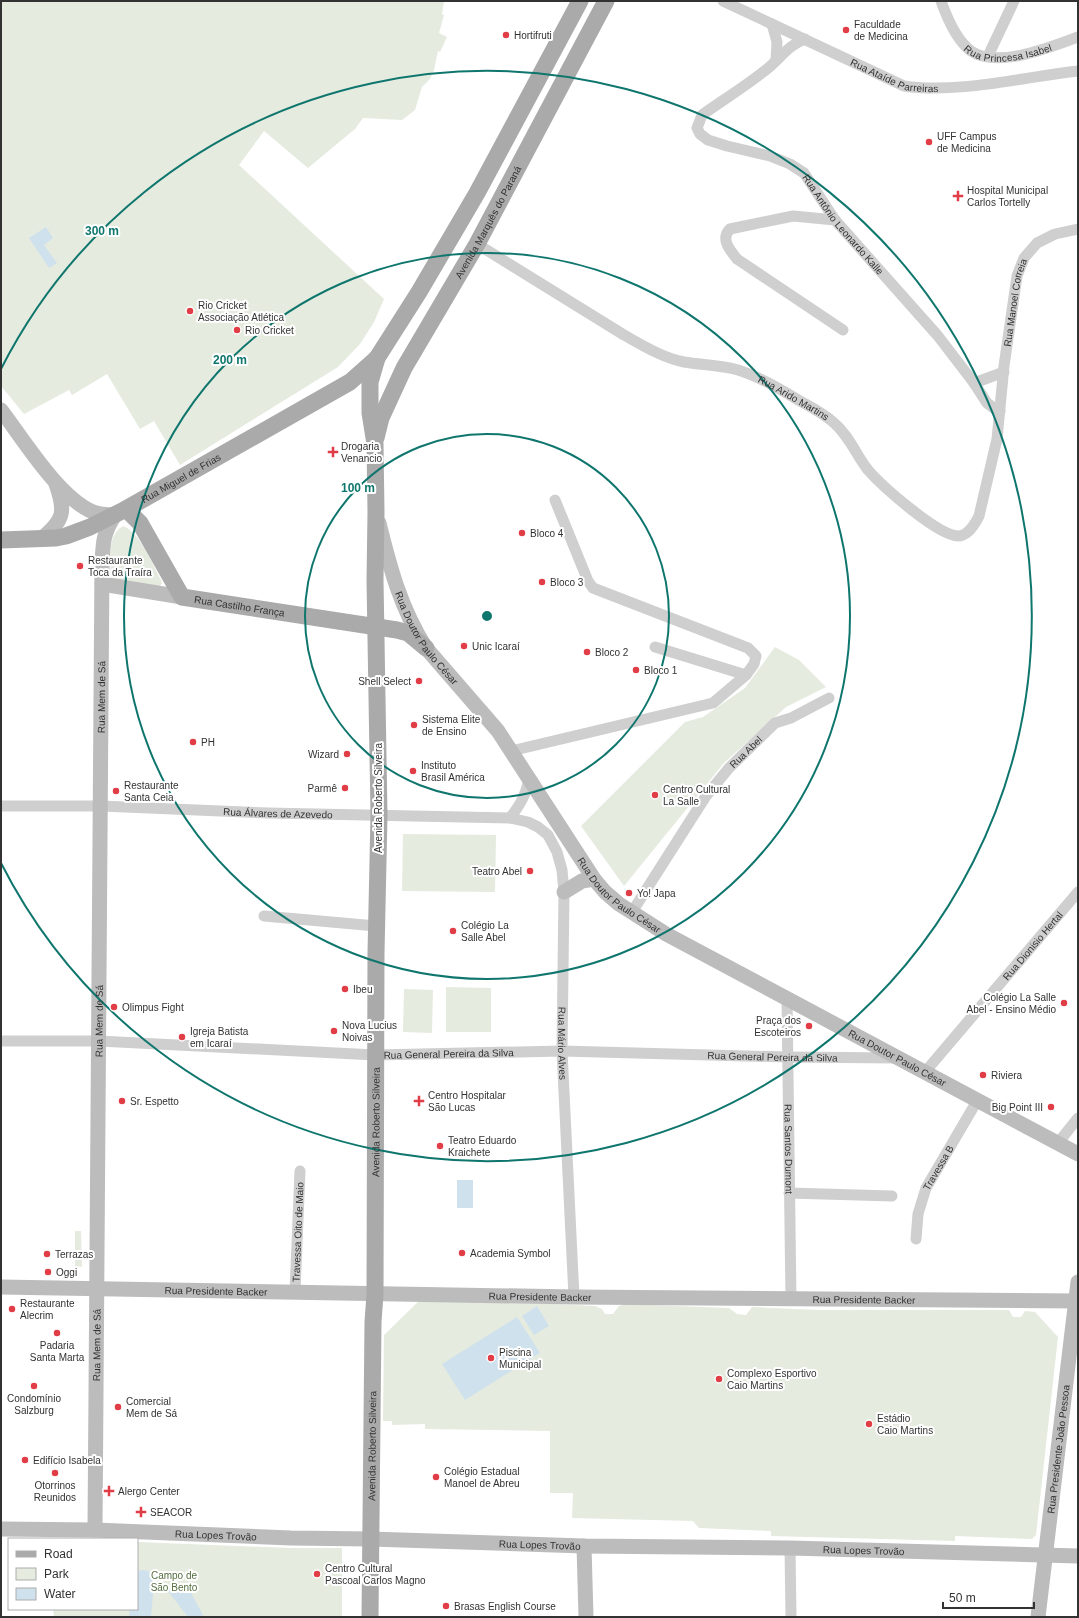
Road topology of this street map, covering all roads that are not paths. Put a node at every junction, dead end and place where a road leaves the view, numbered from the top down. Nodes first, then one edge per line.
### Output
1 (580, 1) edge
2 (606, 1) edge
3 (723, 1) edge
4 (941, 1) edge
5 (1014, 1) edge
6 (772, 24) junction
7 (1078, 37) edge
8 (805, 39) junction
9 (988, 56) junction
10 (776, 60) junction
11 (1078, 71) edge
12 (834, 220) junction
13 (1078, 229) edge
14 (476, 244) junction
15 (843, 330) dead end
16 (378, 358) junction
17 (1004, 372) junction
18 (974, 383) junction
19 (1, 410) edge
20 (1000, 411) junction
21 (374, 444) junction
22 (56, 483) junction
23 (555, 500) dead end
24 (121, 512) junction
25 (376, 512) junction
26 (41, 539) junction
27 (1, 540) edge
28 (102, 584) junction
29 (182, 597) junction
30 (376, 627) junction
31 (655, 647) dead end
32 (426, 648) junction
33 (746, 676) junction
34 (829, 698) dead end
35 (511, 751) junction
36 (529, 779) junction
37 (1, 806) edge
38 (101, 806) junction
39 (379, 815) junction
40 (510, 818) junction
41 (594, 879) junction
42 (564, 892) junction
43 (1078, 892) edge
44 (632, 912) junction
45 (264, 916) dead end
46 (376, 926) junction
47 (787, 998) junction
48 (1, 1041) edge
49 (99, 1041) junction
50 (562, 1051) junction
51 (375, 1055) junction
52 (787, 1057) junction
53 (898, 1058) junction
54 (925, 1072) junction
55 (976, 1101) junction
56 (1078, 1118) edge
57 (1058, 1143) junction
58 (1078, 1154) edge
59 (300, 1171) dead end
60 (789, 1193) junction
61 (892, 1196) dead end
62 (916, 1239) dead end
63 (1078, 1282) edge
64 (1, 1287) edge
65 (97, 1288) junction
66 (295, 1292) junction
67 (375, 1294) junction
68 (574, 1297) junction
69 (791, 1300) junction
70 (1077, 1301) edge
71 (1, 1529) edge
72 (95, 1530) junction
73 (370, 1539) junction
74 (584, 1546) junction
75 (790, 1548) junction
76 (1046, 1554) junction
77 (1078, 1556) edge
78 (370, 1617) edge
79 (586, 1617) edge
80 (791, 1617) edge
81 (1038, 1617) edge

1 - 16 main road
2 - 14 main road, Avenida Marquês do Paraná
3 - 6 street, Rua Ataíde Parreiras
4 - 9 street, Rua Princesa Isabel
5 - 9 street
6 - 8 street, Rua Ataíde Parreiras
6 - 10 street
7 - 9 street, Rua Princesa Isabel
8 - 10 street
8 - 11 street, Rua Ataíde Parreiras
10 - 12 street, Rua Antônio Leonardo Kalle
12 - 15 street
12 - 18 street, Rua Antônio Leonardo Kalle
13 - 17 street, Rua Manoel Correia
14 - 20 street, Rua Arido Martins
14 - 21 main road, Avenida Marquês do Paraná
16 - 21 main road
16 - 24 main road, Rua Miguel de Frias
17 - 18 street
17 - 20 street, Rua Manoel Correia
18 - 20 street, Rua Antônio Leonardo Kalle
19 - 22 main road
21 - 25 main road, Rua Doutor Paulo César
22 - 24 main road
22 - 26 main road
23 - 33 street
24 - 26 main road, Rua Miguel de Frias
24 - 28 main road, Rua Mem de Sá
24 - 29 main road
25 - 30 main road, Avenida Roberto Silveira
25 - 32 main road, Rua Doutor Paulo César
26 - 27 main road, Rua Miguel de Frias
28 - 29 main road, Rua Castilho França
28 - 38 main road, Rua Mem de Sá
29 - 30 main road, Rua Castilho França
30 - 32 main road, Rua Castilho França
30 - 39 main road, Avenida Roberto Silveira
31 - 33 street
32 - 35 main road, Rua Doutor Paulo César
33 - 35 street
34 - 44 street, Rua Abel
35 - 36 main road, Rua Doutor Paulo César
36 - 40 street
36 - 41 main road, Rua Doutor Paulo César
37 - 38 street, Rua Álvares de Azevedo
38 - 39 street, Rua Álvares de Azevedo
38 - 49 main road, Rua Mem de Sá
39 - 40 street, Rua Álvares de Azevedo
39 - 46 main road, Avenida Roberto Silveira
40 - 42 street, Rua Mário Alves
41 - 42 main road
41 - 44 main road, Rua Doutor Paulo César
42 - 50 street, Rua Mário Alves
43 - 54 street, Rua Dionisio Hertal
44 - 47 main road, Rua Doutor Paulo César
45 - 46 street
46 - 51 main road, Avenida Roberto Silveira
47 - 52 street, Rua Santos Dumont
47 - 53 main road, Rua Doutor Paulo César
48 - 49 street, Rua General Pereira da Silva
49 - 51 street, Rua General Pereira da Silva
49 - 65 main road, Rua Mem de Sá
50 - 51 street, Rua General Pereira da Silva
50 - 52 street, Rua General Pereira da Silva
50 - 68 street, Rua Mário Alves
51 - 67 main road, Avenida Roberto Silveira
52 - 53 street, Rua General Pereira da Silva
52 - 60 street, Rua Santos Dumont
53 - 54 main road, Rua Doutor Paulo César
54 - 55 main road, Rua Doutor Paulo César
55 - 57 main road, Rua Doutor Paulo César
55 - 62 street, Travessa B
56 - 57 street
57 - 58 main road, Rua Doutor Paulo César
59 - 66 street, Travessa Oito de Maio
60 - 61 street
60 - 69 street, Rua Santos Dumont
63 - 70 main road, Rua Presidente João Pessoa
64 - 65 main road, Rua Presidente Backer
65 - 66 main road, Rua Presidente Backer
65 - 72 main road, Rua Mem de Sá
66 - 67 main road, Rua Presidente Backer
67 - 68 main road, Rua Presidente Backer
67 - 73 main road, Avenida Roberto Silveira
68 - 69 main road, Rua Presidente Backer
69 - 70 main road, Rua Presidente Backer
70 - 76 main road, Rua Presidente João Pessoa
71 - 72 main road, Rua Lopes Trovão
72 - 73 main road, Rua Lopes Trovão
73 - 74 main road, Rua Lopes Trovão
73 - 78 main road, Avenida Roberto Silveira
74 - 75 main road, Rua Lopes Trovão
74 - 79 main road
75 - 76 main road, Rua Lopes Trovão
75 - 80 street
76 - 77 main road, Rua Lopes Trovão
76 - 81 main road, Rua Presidente João Pessoa

